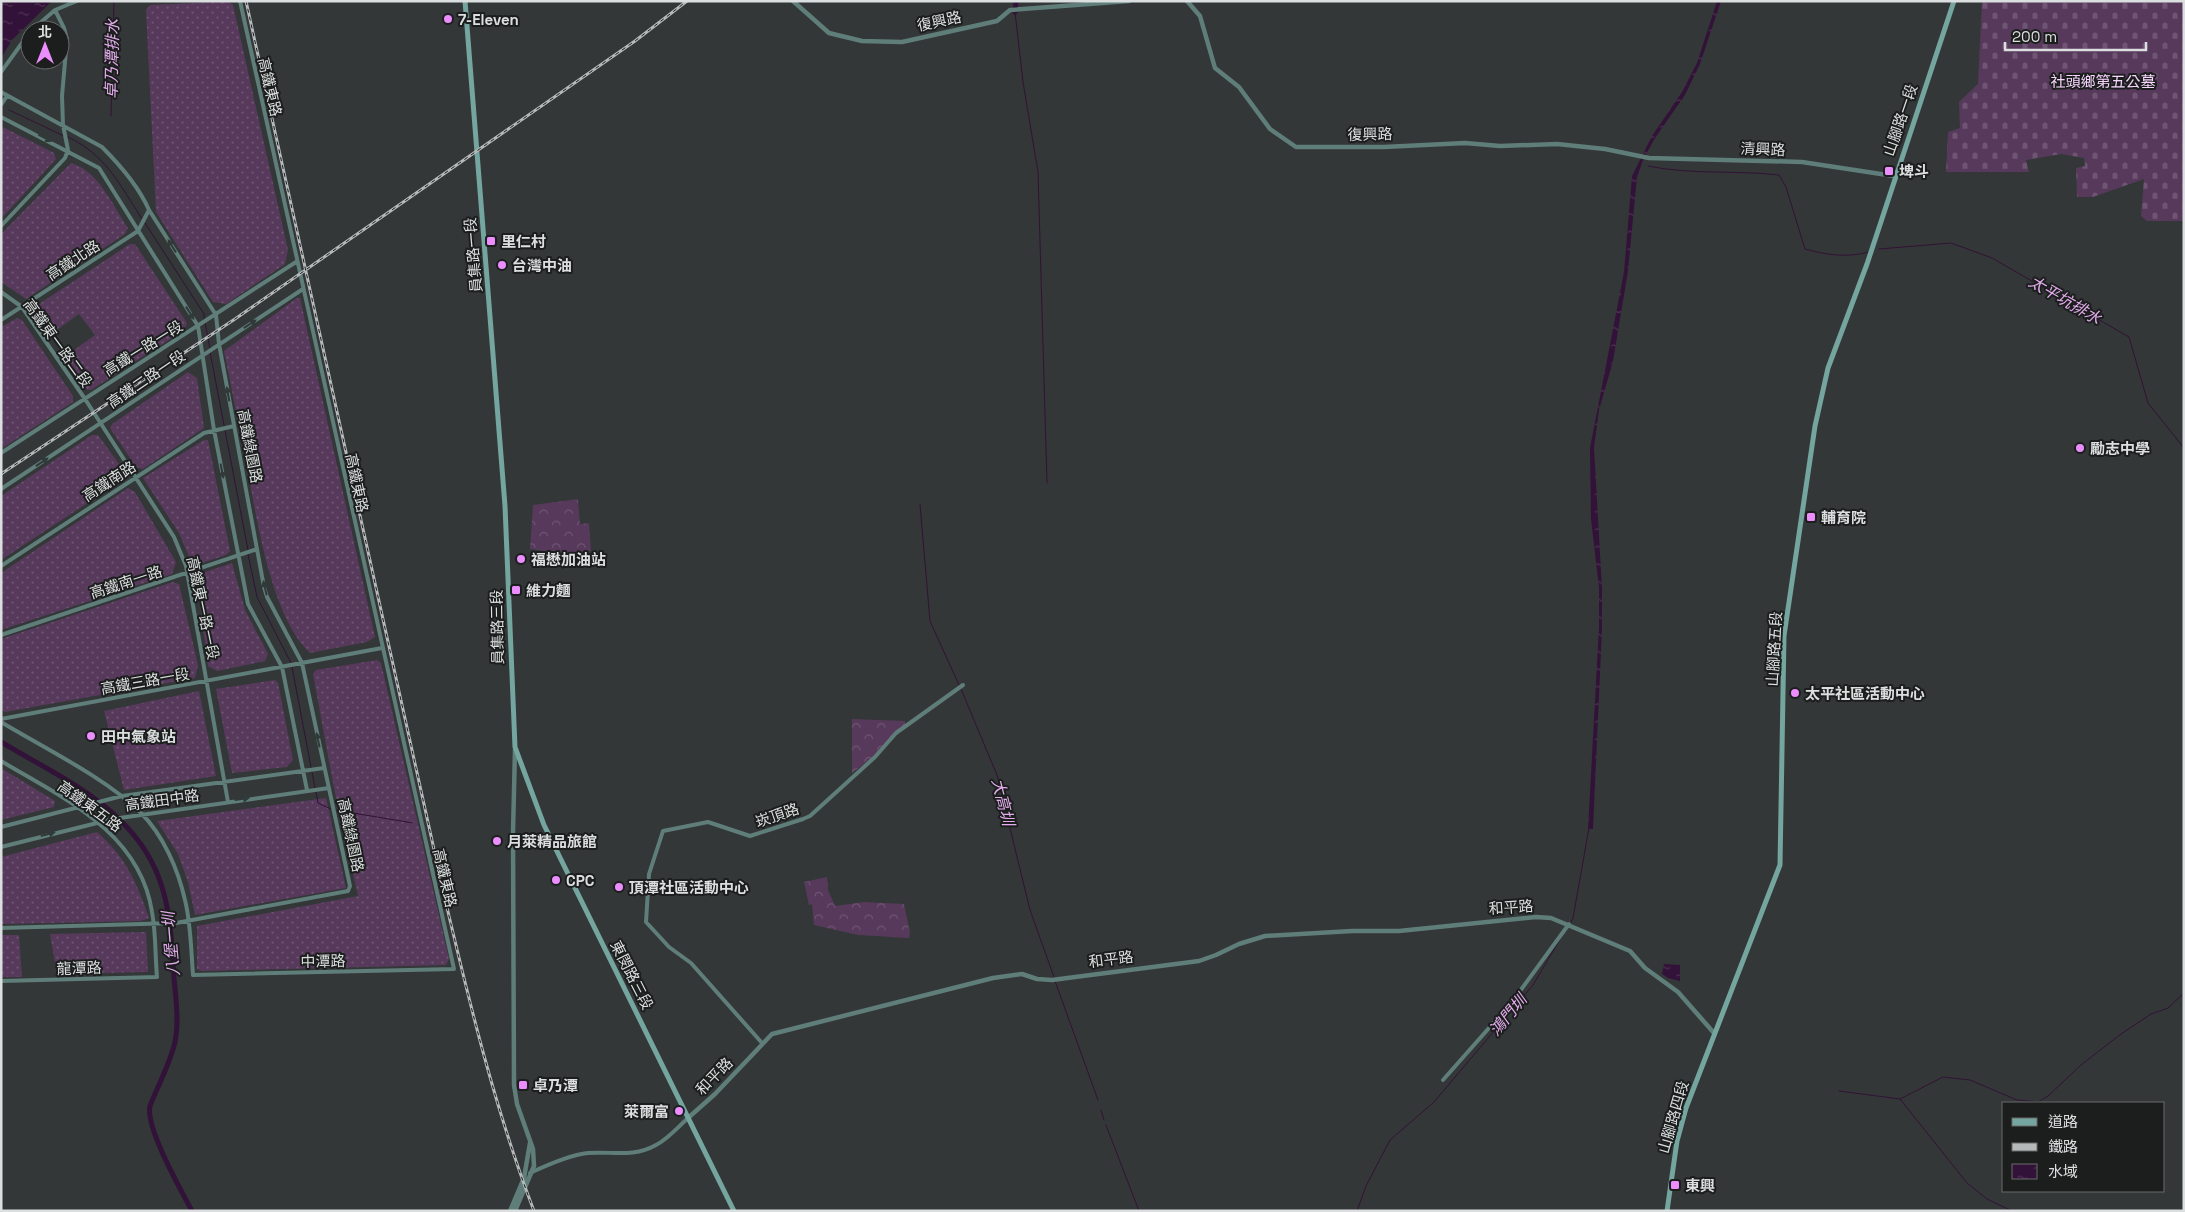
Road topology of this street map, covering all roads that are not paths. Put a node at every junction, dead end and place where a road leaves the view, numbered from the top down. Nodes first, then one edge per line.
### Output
1 (77, 1) edge
2 (240, 1) edge
3 (465, 1) edge
4 (793, 1) edge
5 (1129, 1) edge
6 (1187, 1) edge
7 (1954, 1) edge
8 (55, 10) junction
9 (44, 20) edge
10 (20, 46) edge
11 (1, 72) edge
12 (1, 92) edge
13 (7, 96) junction
14 (1, 105) edge
15 (1, 116) edge
16 (63, 125) junction
17 (68, 150) junction
18 (1630, 155) joint
19 (1894, 176) junction
20 (149, 210) junction
21 (1, 226) edge
22 (138, 231) junction
23 (296, 262) junction
24 (1867, 264) joint
25 (303, 289) junction
26 (1, 292) edge
27 (22, 307) junction
28 (216, 315) junction
29 (1, 320) edge
30 (198, 326) junction
31 (219, 344) junction
32 (202, 356) junction
33 (84, 399) junction
34 (93, 411) joint
35 (100, 423) junction
36 (234, 426) junction
37 (214, 430) junction
38 (1, 452) edge
39 (135, 477) junction
40 (1, 489) edge
41 (505, 506) joint
42 (257, 549) junction
43 (238, 555) junction
44 (1, 566) edge
45 (187, 574) junction
46 (1, 635) edge
47 (382, 648) junction
48 (302, 664) junction
49 (282, 667) junction
50 (206, 682) junction
51 (962, 685) dead end
52 (1, 721) edge
53 (515, 747) junction
54 (1, 761) edge
55 (324, 768) junction
56 (303, 770) junction
57 (224, 782) junction
58 (329, 788) junction
59 (307, 790) junction
60 (122, 796) junction
61 (228, 802) junction
62 (77, 807) junction
63 (142, 814) junction
64 (98, 821) junction
65 (1, 827) edge
66 (1, 847) edge
67 (189, 920) junction
68 (154, 924) junction
69 (1570, 925) junction
70 (1, 928) edge
71 (454, 969) joint
72 (157, 977) joint
73 (1, 981) edge
74 (1714, 1034) junction
75 (762, 1043) junction
76 (1443, 1080) dead end
77 (688, 1118) junction
78 (530, 1141) junction
79 (532, 1172) junction
80 (523, 1179) junction
81 (510, 1211) edge
82 (515, 1211) edge
83 (734, 1211) edge
84 (1667, 1211) edge

1 - 8 street
2 - 23 street, 高鐵東路
3 - 41 main road, 員集路一段
4 - 5 street, 復興路
6 - 18 street, 復興路
7 - 19 main road, 山腳路一段
8 - 9 street
8 - 16 street
10 - 11 street
12 - 13 street, 高鐵綠園路
13 - 14 street
13 - 16 street, 高鐵綠園路
15 -> 17 street
16 - 17 street
16 - 20 street, 高鐵綠園路
17 - 21 street
17 - 22 street
18 - 19 street, 清興路
19 - 24 main road, 山腳路一段
20 - 22 street, 高鐵北路
28 -> 20 street, 高鐵綠園路
22 - 27 street, 高鐵北路
22 -> 30 street
23 - 25 street, 高鐵東路
23 - 28 street, 高鐵一路一段
24 - 74 main road, 山腳路五段
31 -> 25 street, 高鐵二路一段
25 - 47 street, 高鐵東路
26 - 27 street, 高鐵東一路二段
27 - 29 street, 高鐵北路
27 - 33 street, 高鐵東一路二段
28 - 30 street, 高鐵一路一段
28 - 31 street, 高鐵綠園路
30 - 32 street
30 - 33 street, 高鐵一路一段
31 - 32 street, 高鐵二路一段
36 -> 31 street, 高鐵綠園路
32 - 35 street, 高鐵二路一段
32 - 37 street
33 - 34 street, 高鐵東一路二段
33 - 38 street, 高鐵一路一段
34 - 35 street, 高鐵東一路一段
35 - 39 street, 高鐵東一路一段
40 -> 35 street, 高鐵二路一段
36 - 37 street, 高鐵南路
36 - 42 street, 高鐵綠園路
37 - 39 street, 高鐵南路
37 -> 43 street
39 - 44 street, 高鐵南路
39 - 45 street, 高鐵東一路一段
41 - 53 main road, 員集路三段
42 - 43 street, 高鐵南一路
48 -> 42 street, 高鐵綠園路
43 - 45 street, 高鐵南一路
43 - 49 street
45 - 46 street, 高鐵南一路
45 - 50 street, 高鐵東一路一段
47 - 48 street, 高鐵三路一段
47 - 71 street, 高鐵東路
48 - 49 street, 高鐵三路一段
55 -> 48 street, 高鐵綠園路
49 - 50 street, 高鐵三路一段
49 - 56 street
50 - 52 street, 高鐵三路一段
50 - 57 street, 高鐵東一路一段
51 - 75 street, 崁頂路
52 - 60 street
53 - 77 main road, 東閔路三段
53 - 78 street
54 - 62 street, 高鐵東五路
55 - 56 street, 高鐵田中路
55 - 58 street, 高鐵綠園路
56 - 57 street, 高鐵田中路
56 - 59 street
57 - 60 street, 高鐵田中路
57 - 61 street, 高鐵東一路一段
58 - 59 street, 高鐵田中路
58 - 67 street, 高鐵綠園路
61 -> 59 street, 高鐵田中路
60 - 62 street, 高鐵田中路
60 - 63 street
61 - 63 street, 高鐵田中路
62 - 64 street, 高鐵東五路
62 - 65 street, 高鐵田中路
63 - 64 street, 高鐵田中路
63 - 67 street
66 -> 64 street, 高鐵田中路
64 - 68 street, 高鐵東五路
67 - 68 street
67 - 71 street, 中潭路
68 - 70 street
68 - 72 street, 高鐵東五路
69 - 74 street, 和平路
69 - 75 street, 和平路
69 - 76 street
72 - 73 street, 龍潭路
74 - 84 main road, 山腳路四段
75 - 77 street, 和平路
77 - 79 street, 和平路
77 - 83 main road, 東閔路三段
78 - 79 street
78 - 80 street
79 - 80 street, 和平路
79 - 82 street
80 - 81 street

